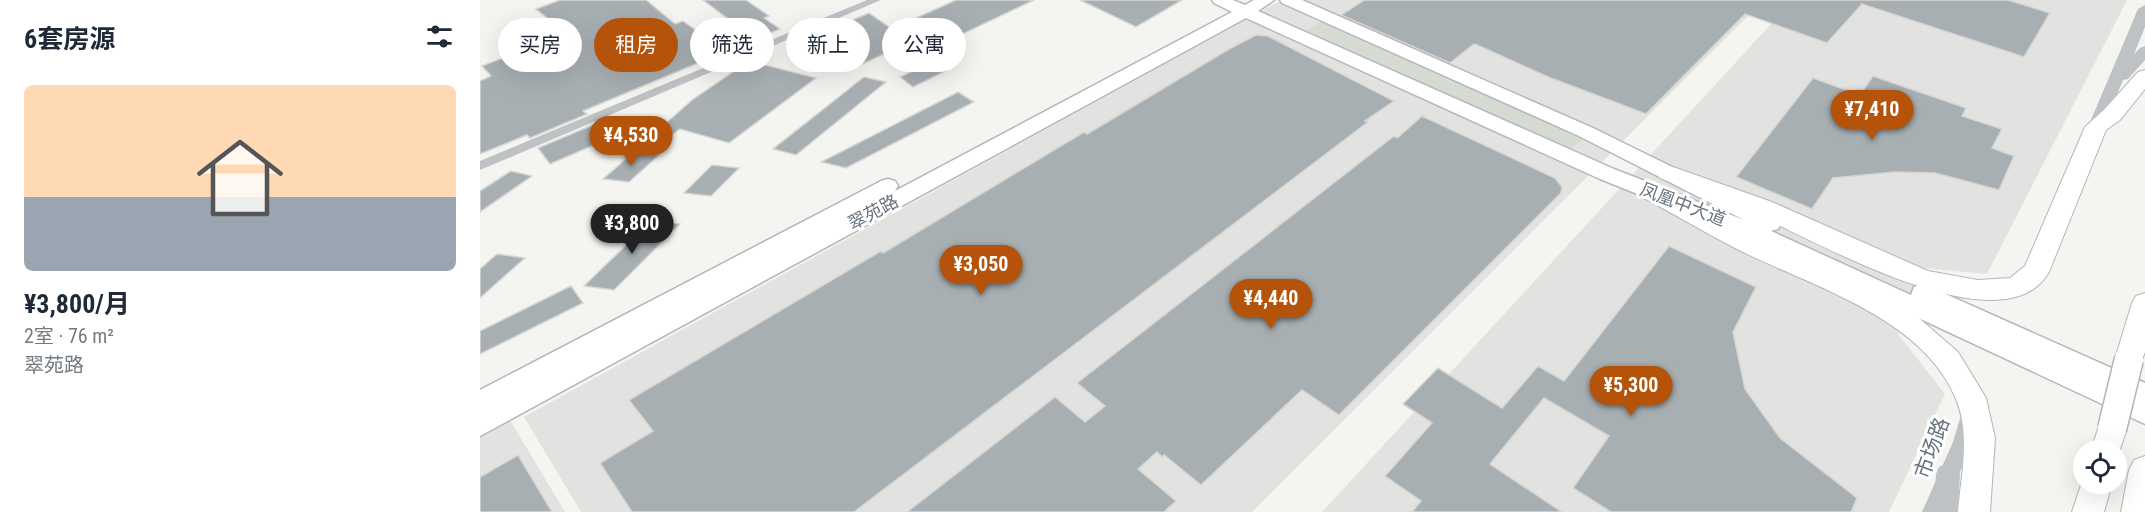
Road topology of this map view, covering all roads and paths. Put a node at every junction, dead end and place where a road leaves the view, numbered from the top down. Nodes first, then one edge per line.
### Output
1 (876, 0) edge
2 (1266, 0) edge
3 (1288, 0) edge
4 (1233, 4) edge
5 (2145, 9) edge
6 (1377, 40) junction
7 (2145, 51) edge
8 (1344, 58) junction
9 (2145, 76) edge
10 (2112, 87) junction
11 (2096, 127) junction
12 (480, 166) edge
13 (1660, 182) junction
14 (2145, 303) edge
15 (2145, 394) edge
16 (1971, 398) junction
17 (480, 402) edge
18 (2145, 413) edge
19 (480, 424) edge
20 (2109, 440) edge
21 (2145, 470) edge
22 (1948, 474) junction
23 (2093, 494) edge
24 (1932, 512) edge
25 (1946, 512) edge
26 (1974, 512) edge
27 (2088, 512) edge
28 (2136, 512) edge

1 - 12 street
2 - 4 main road, 翠苑路
3 - 6 main road, 凤凰中大道
4 - 8 main road, 凤凰中大道
4 - 17 main road, 翠苑路
4 - 19 main road, 翠苑路
5 - 10 street
6 - 8 main road
6 - 13 main road, 凤凰中大道
7 - 10 street
8 - 13 main road, 凤凰中大道
9 - 11 highway
10 - 11 street
11 - 13 highway
13 - 15 main road, 凤凰中大道
13 - 16 highway
13 - 18 main road, 凤凰中大道
14 - 20 highway, bridge
16 - 22 street, 市场路
16 - 26 highway
21 - 28 highway
22 - 24 street, 市场路
22 - 25 street
23 - 27 highway

